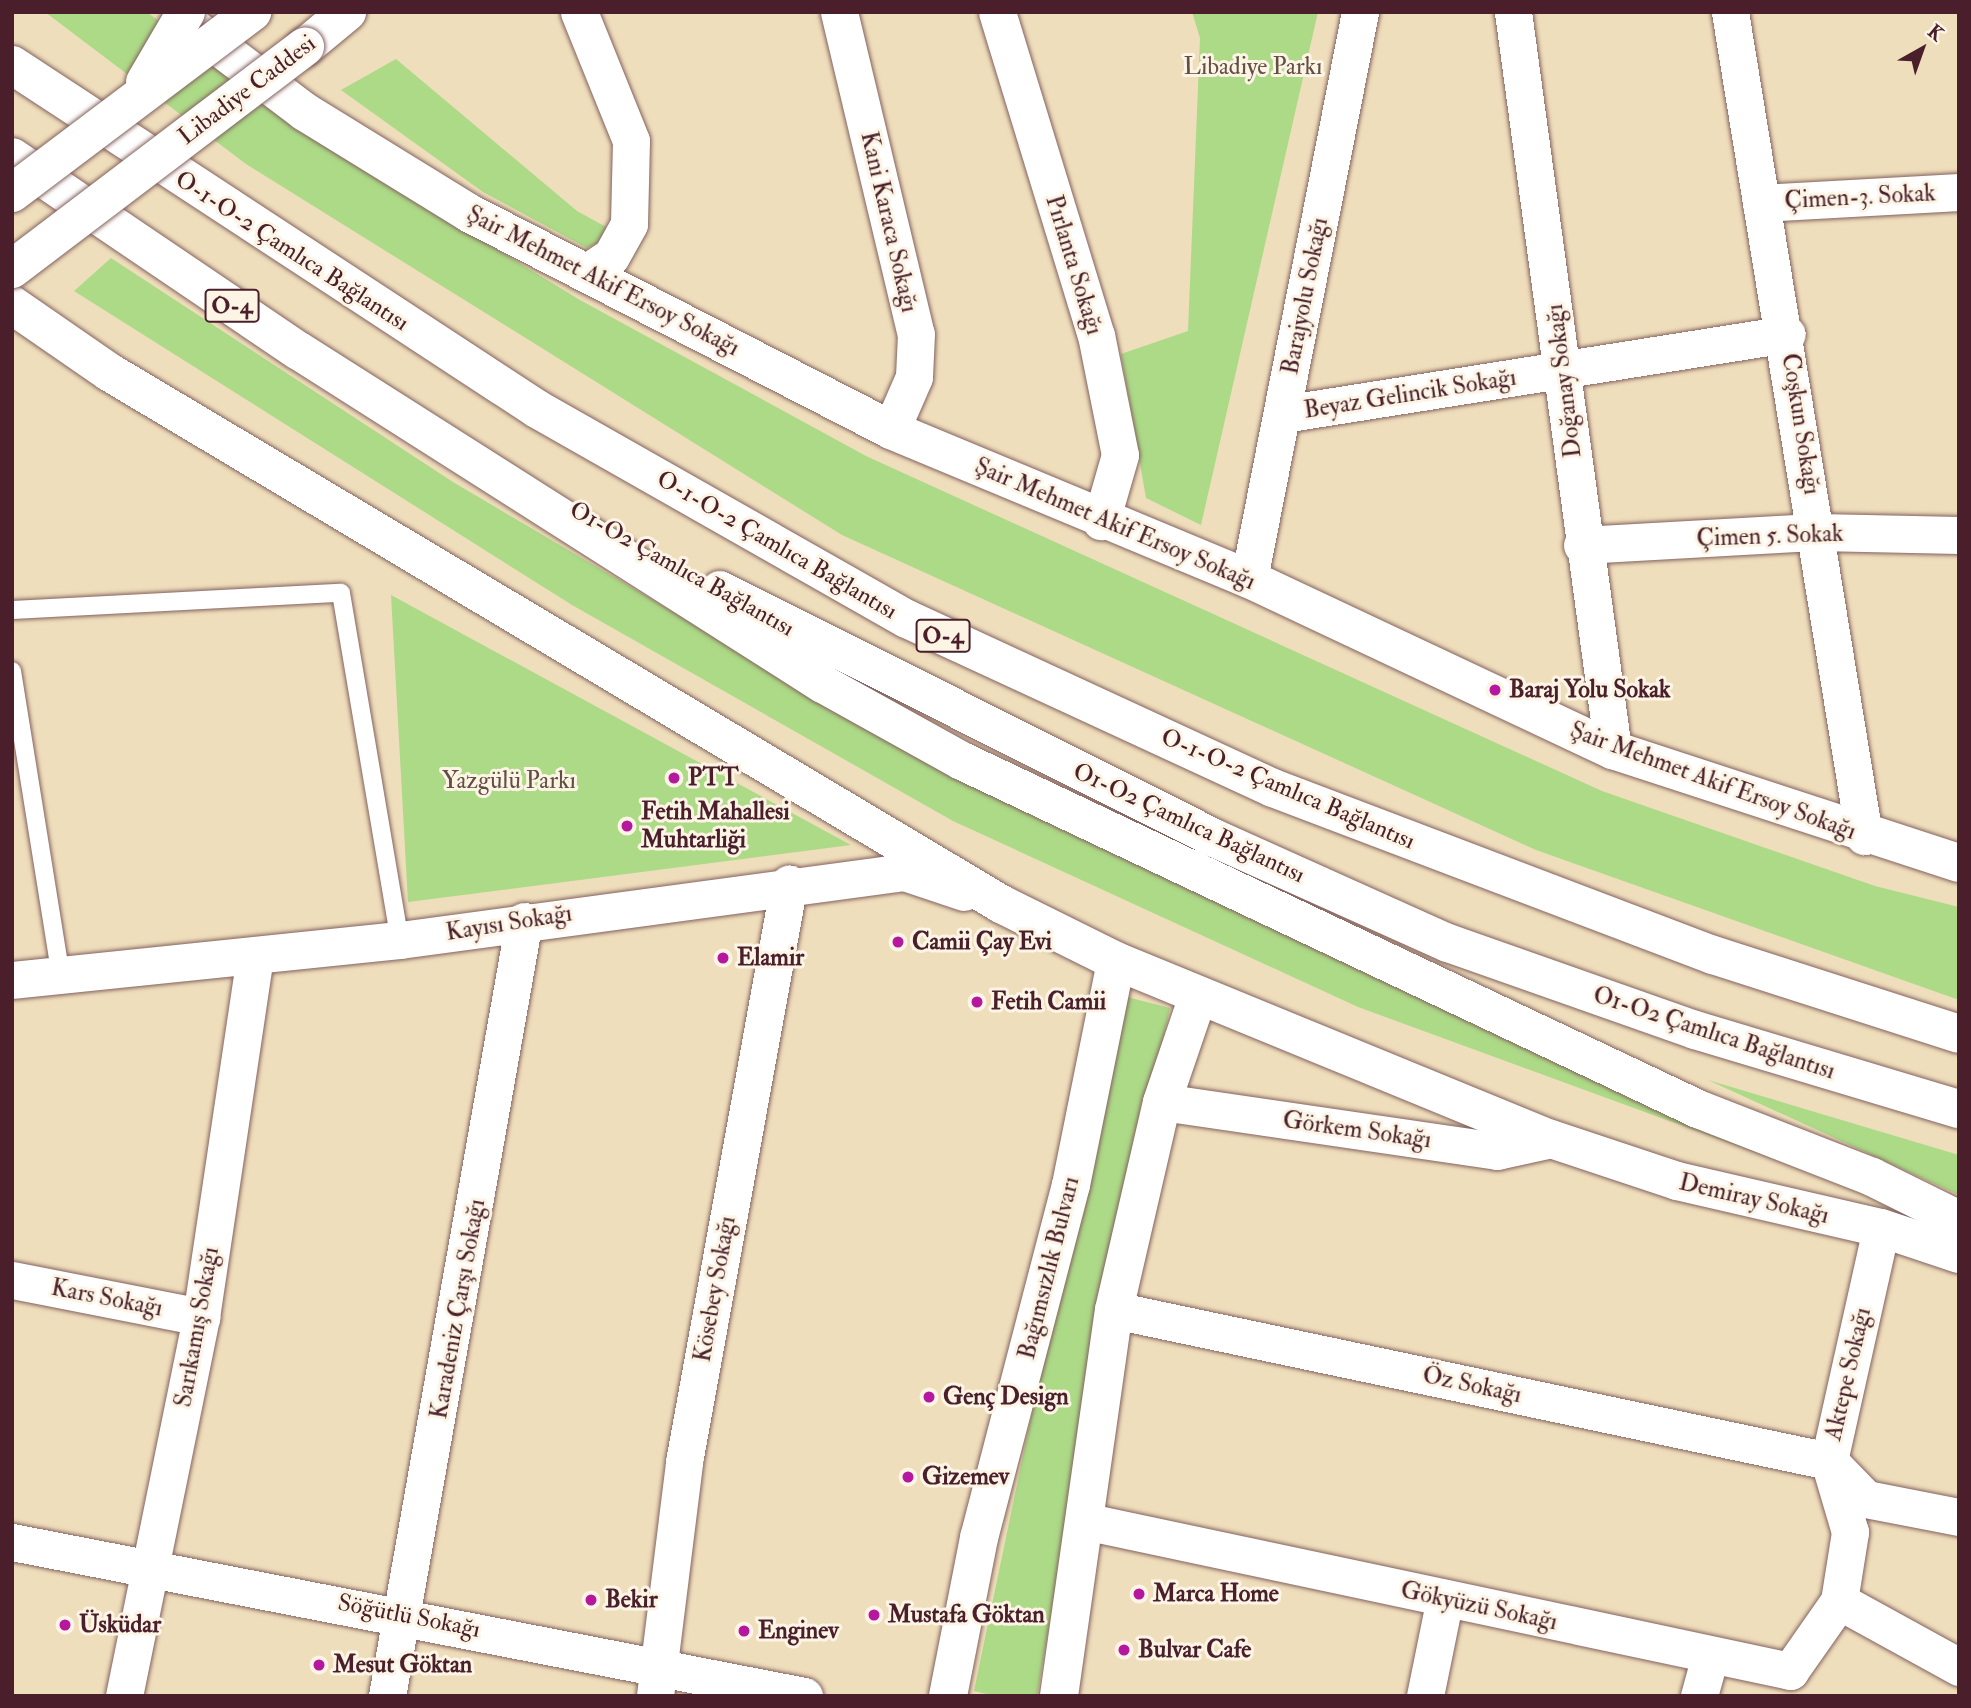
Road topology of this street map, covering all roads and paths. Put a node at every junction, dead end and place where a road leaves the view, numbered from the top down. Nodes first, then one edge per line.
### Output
1 (173, 12) edge
2 (186, 12) edge
3 (253, 12) edge
4 (348, 12) edge
5 (579, 12) edge
6 (839, 12) edge
7 (997, 12) edge
8 (1360, 12) edge
9 (1513, 12) edge
10 (1730, 12) edge
11 (12, 65) edge
12 (122, 112) junction
13 (12, 157) edge
14 (1959, 192) edge
15 (12, 193) edge
16 (1761, 202) junction
17 (12, 269) edge
18 (586, 273) junction
19 (12, 305) edge
20 (1787, 334) junction
21 (1565, 371) junction
22 (1283, 414) junction
23 (891, 429) junction
24 (457, 446) junction
25 (1101, 521) junction
26 (1818, 532) junction
27 (1959, 535) edge
28 (1582, 545) junction
29 (1249, 579) junction
30 (12, 610) edge
31 (12, 671) edge
32 (1613, 750) junction
33 (1864, 836) junction
34 (1959, 863) edge
35 (789, 883) junction
36 (1001, 904) junction
37 (524, 921) junction
38 (400, 940) junction
39 (256, 956) junction
40 (1116, 961) junction
41 (60, 972) junction
42 (12, 980) edge
43 (1198, 999) junction
44 (1959, 1034) edge
45 (1161, 1102) junction
46 (1959, 1109) edge
47 (1551, 1139) junction
48 (1959, 1220) edge
49 (1881, 1228) junction
50 (1959, 1255) edge
51 (12, 1280) edge
52 (1114, 1310) junction
53 (201, 1317) junction
54 (1829, 1461) junction
55 (1959, 1517) edge
56 (1084, 1521) junction
57 (12, 1542) edge
58 (149, 1568) junction
59 (1445, 1598) junction
60 (1839, 1601) junction
61 (402, 1613) junction
62 (1710, 1656) junction
63 (1959, 1667) edge
64 (657, 1682) edge
65 (124, 1696) edge
66 (387, 1696) edge
67 (804, 1696) edge
68 (948, 1696) edge
69 (1059, 1696) edge
70 (1425, 1696) edge
71 (1699, 1696) edge

1 - 18 main road, Şair Mehmet Akif Ersoy Sokağı
2 - 12 main road, bridge
3 - 12 main road, bridge
4 - 17 main road, Libadiye Caddesi, bridge
5 - 18 street
6 - 23 street, Kani Karaca Sokağı
7 - 25 street, Pırlanta Sokağı
8 - 22 street, Barajyolu Sokağı
9 - 21 street, Doğanay Sokağı
10 - 16 street, Coşkun Sokağı
11 - 44 main road, O-1-O-2 Çamlıca Bağlantısı / O-4
12 - 15 main road, bridge
13 - 24 main road, O-4
14 - 16 street, Çimen-3. Sokak
16 - 20 street, Coşkun Sokağı
18 - 23 main road, Şair Mehmet Akif Ersoy Sokağı
19 - 36 main road, Demiray Sokağı
20 - 21 street, Beyaz Gelincik Sokağı
20 - 26 street, Coşkun Sokağı
21 - 22 street, Beyaz Gelincik Sokağı
21 - 28 street, Doğanay Sokağı
22 - 29 street, Barajyolu Sokağı
23 - 25 main road, Şair Mehmet Akif Ersoy Sokağı
24 - 46 main road, O1-O2 Çamlıca Bağlantısı / O-4
24 - 48 main road
25 - 29 main road, Şair Mehmet Akif Ersoy Sokağı
26 - 27 street, Çimen 5. Sokak
26 - 28 street, Çimen 5. Sokak
26 - 33 street, Coşkun Sokağı
28 - 32 street, Doğanay Sokağı
29 - 32 main road, Şair Mehmet Akif Ersoy Sokağı
30 - 38 lane
31 - 41 lane
32 - 33 main road, Şair Mehmet Akif Ersoy Sokağı
33 - 34 main road, Şair Mehmet Akif Ersoy Sokağı
35 - 36 street, Kayısı Sokağı
35 - 37 street, Kayısı Sokağı
35 - 64 street, Kösebey Sokağı
36 - 40 main road, Demiray Sokağı
37 - 38 street, Kayısı Sokağı
37 - 61 street, Karadeniz Çarşı Sokağı
38 - 39 street, Kayısı Sokağı
39 - 41 street, Kayısı Sokağı
39 - 53 street, Sarıkamış Sokağı
40 - 43 main road, Demiray Sokağı
40 - 68 main road, Bağımsızlık Bulvarı
41 - 42 street, Kayısı Sokağı
43 - 45 main road
43 - 47 main road, Demiray Sokağı
45 - 47 street, Görkem Sokağı
45 - 52 main road
47 - 49 main road, Demiray Sokağı
49 - 50 main road, Demiray Sokağı
49 - 54 street, Aktepe Sokağı
51 - 53 street, Kars Sokağı
52 - 54 street, Öz Sokağı
52 - 56 main road
53 - 58 street, Sarıkamış Sokağı
54 - 55 street
54 - 60 street, Aktepe Sokağı
56 - 59 street, Gökyüzü Sokağı
56 - 69 main road
57 - 58 street, Söğütlü Sokağı
58 - 61 street, Söğütlü Sokağı
58 - 65 street, Sarıkamış Sokağı
59 - 62 street, Gökyüzü Sokağı
59 - 70 street
60 - 62 street, Gökyüzü Sokağı
60 - 63 street
61 - 64 street, Söğütlü Sokağı
61 - 66 street, Karadeniz Çarşı Sokağı
62 - 71 street
64 - 67 street, Söğütlü Sokağı

